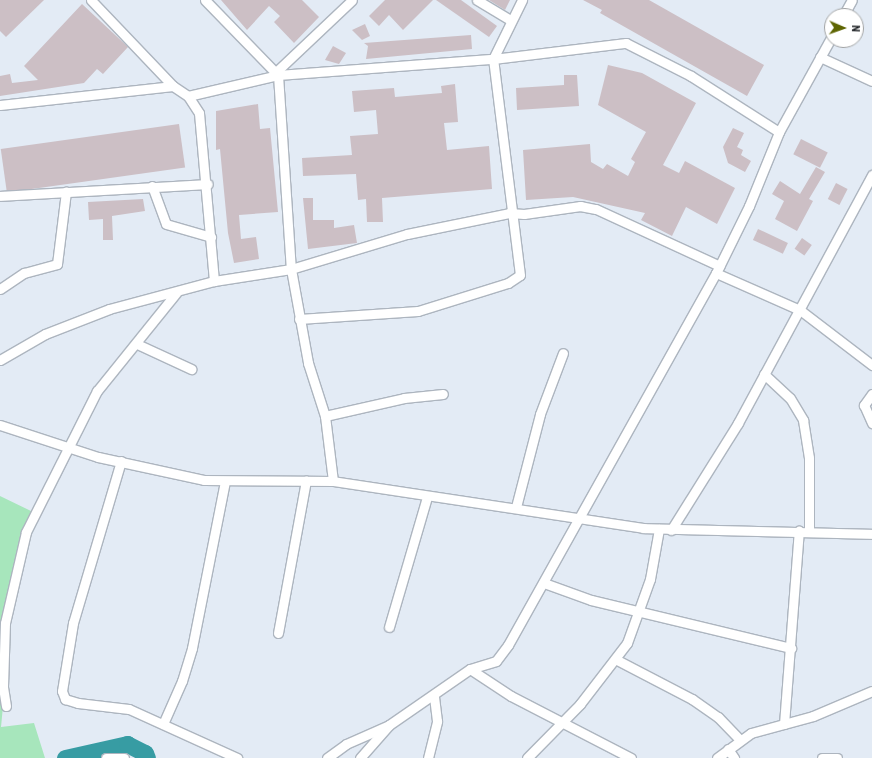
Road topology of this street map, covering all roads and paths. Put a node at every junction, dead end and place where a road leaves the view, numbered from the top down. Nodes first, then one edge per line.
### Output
1 (91, 0) edge
2 (205, 0) edge
3 (352, 0) edge
4 (477, 0) edge
5 (522, 0) edge
6 (510, 20) junction
7 (825, 48) edge
8 (820, 57) junction
9 (493, 59) junction
10 (277, 73) junction
11 (872, 81) edge
12 (173, 86) junction
13 (188, 96) junction
14 (0, 105) edge
15 (779, 132) junction
16 (872, 175) edge
17 (208, 184) junction
18 (152, 186) junction
19 (66, 192) junction
20 (0, 196) edge
21 (509, 212) junction
22 (211, 237) junction
23 (291, 269) junction
24 (718, 269) junction
25 (214, 281) junction
26 (0, 290) edge
27 (176, 293) junction
28 (800, 310) junction
29 (298, 319) junction
30 (137, 344) junction
31 (563, 353) dead end
32 (0, 360) edge
33 (872, 365) edge
34 (190, 368) dead end
35 (764, 374) junction
36 (443, 394) dead end
37 (872, 394) edge
38 (325, 416) junction
39 (872, 423) edge
40 (0, 425) edge
41 (66, 446) junction
42 (121, 461) junction
43 (306, 481) junction
44 (332, 481) junction
45 (225, 482) junction
46 (427, 497) junction
47 (516, 507) junction
48 (582, 517) junction
49 (659, 529) junction
50 (671, 530) junction
51 (799, 531) junction
52 (809, 531) junction
53 (872, 534) edge
54 (544, 583) junction
55 (640, 611) junction
56 (389, 627) dead end
57 (278, 633) dead end
58 (792, 648) junction
59 (617, 660) junction
60 (470, 669) junction
61 (872, 691) edge
62 (434, 697) junction
63 (6, 706) dead end
64 (563, 721) junction
65 (163, 724) junction
66 (784, 724) junction
67 (389, 725) junction
68 (738, 739) junction
69 (728, 749) junction
70 (107, 758) edge
71 (124, 758) edge
72 (237, 758) edge
73 (327, 758) edge
74 (360, 758) edge
75 (428, 758) edge
76 (527, 758) edge
77 (631, 758) edge
78 (717, 758) edge
79 (734, 758) edge
80 (822, 758) edge
81 (837, 758) edge

1 - 12 street
2 - 10 street
3 - 10 street
4 - 6 street
5 - 6 street
6 - 9 street
7 - 8 street
8 - 11 street
8 - 15 street
9 - 10 street
9 - 15 street
9 - 21 street
10 - 13 street
10 - 23 street
12 - 13 street
12 - 14 street
13 - 17 street
15 - 24 street
16 - 28 street
17 - 18 street
17 - 22 street
18 - 19 street
18 - 22 street
19 - 20 street
19 - 26 street
21 - 23 street
21 - 24 street
21 - 29 street
22 - 25 street
23 - 25 street
23 - 29 street
24 - 28 street
24 - 48 street
25 - 27 street
27 - 30 street
27 - 32 street
28 - 33 street
28 - 35 street
29 - 38 street
30 - 34 street
30 - 41 street
31 - 47 street
35 - 50 street
35 - 52 street
36 - 38 street
37 - 39 street
38 - 44 street
40 - 41 street
41 - 42 street
41 - 63 street
42 - 45 street
42 - 65 street
43 - 44 street
43 - 45 street
43 - 57 street
44 - 46 street
45 - 65 street
46 - 47 street
46 - 56 street
47 - 48 street
48 - 49 street
48 - 54 street
49 - 50 street
49 - 55 street
50 - 51 street
51 - 52 street
51 - 58 street
52 - 53 street
54 - 55 street
54 - 60 street
55 - 58 street
55 - 59 street
58 - 66 street
59 - 64 street
59 - 68 street
60 - 62 street
60 - 64 street
61 - 66 street
62 - 67 street
62 - 75 street
64 - 76 street
64 - 77 street
65 - 72 street
66 - 68 street
67 - 73 street
67 - 74 street
68 - 69 street
69 - 78 street
69 - 79 street
70 - 71 street
80 - 81 street

